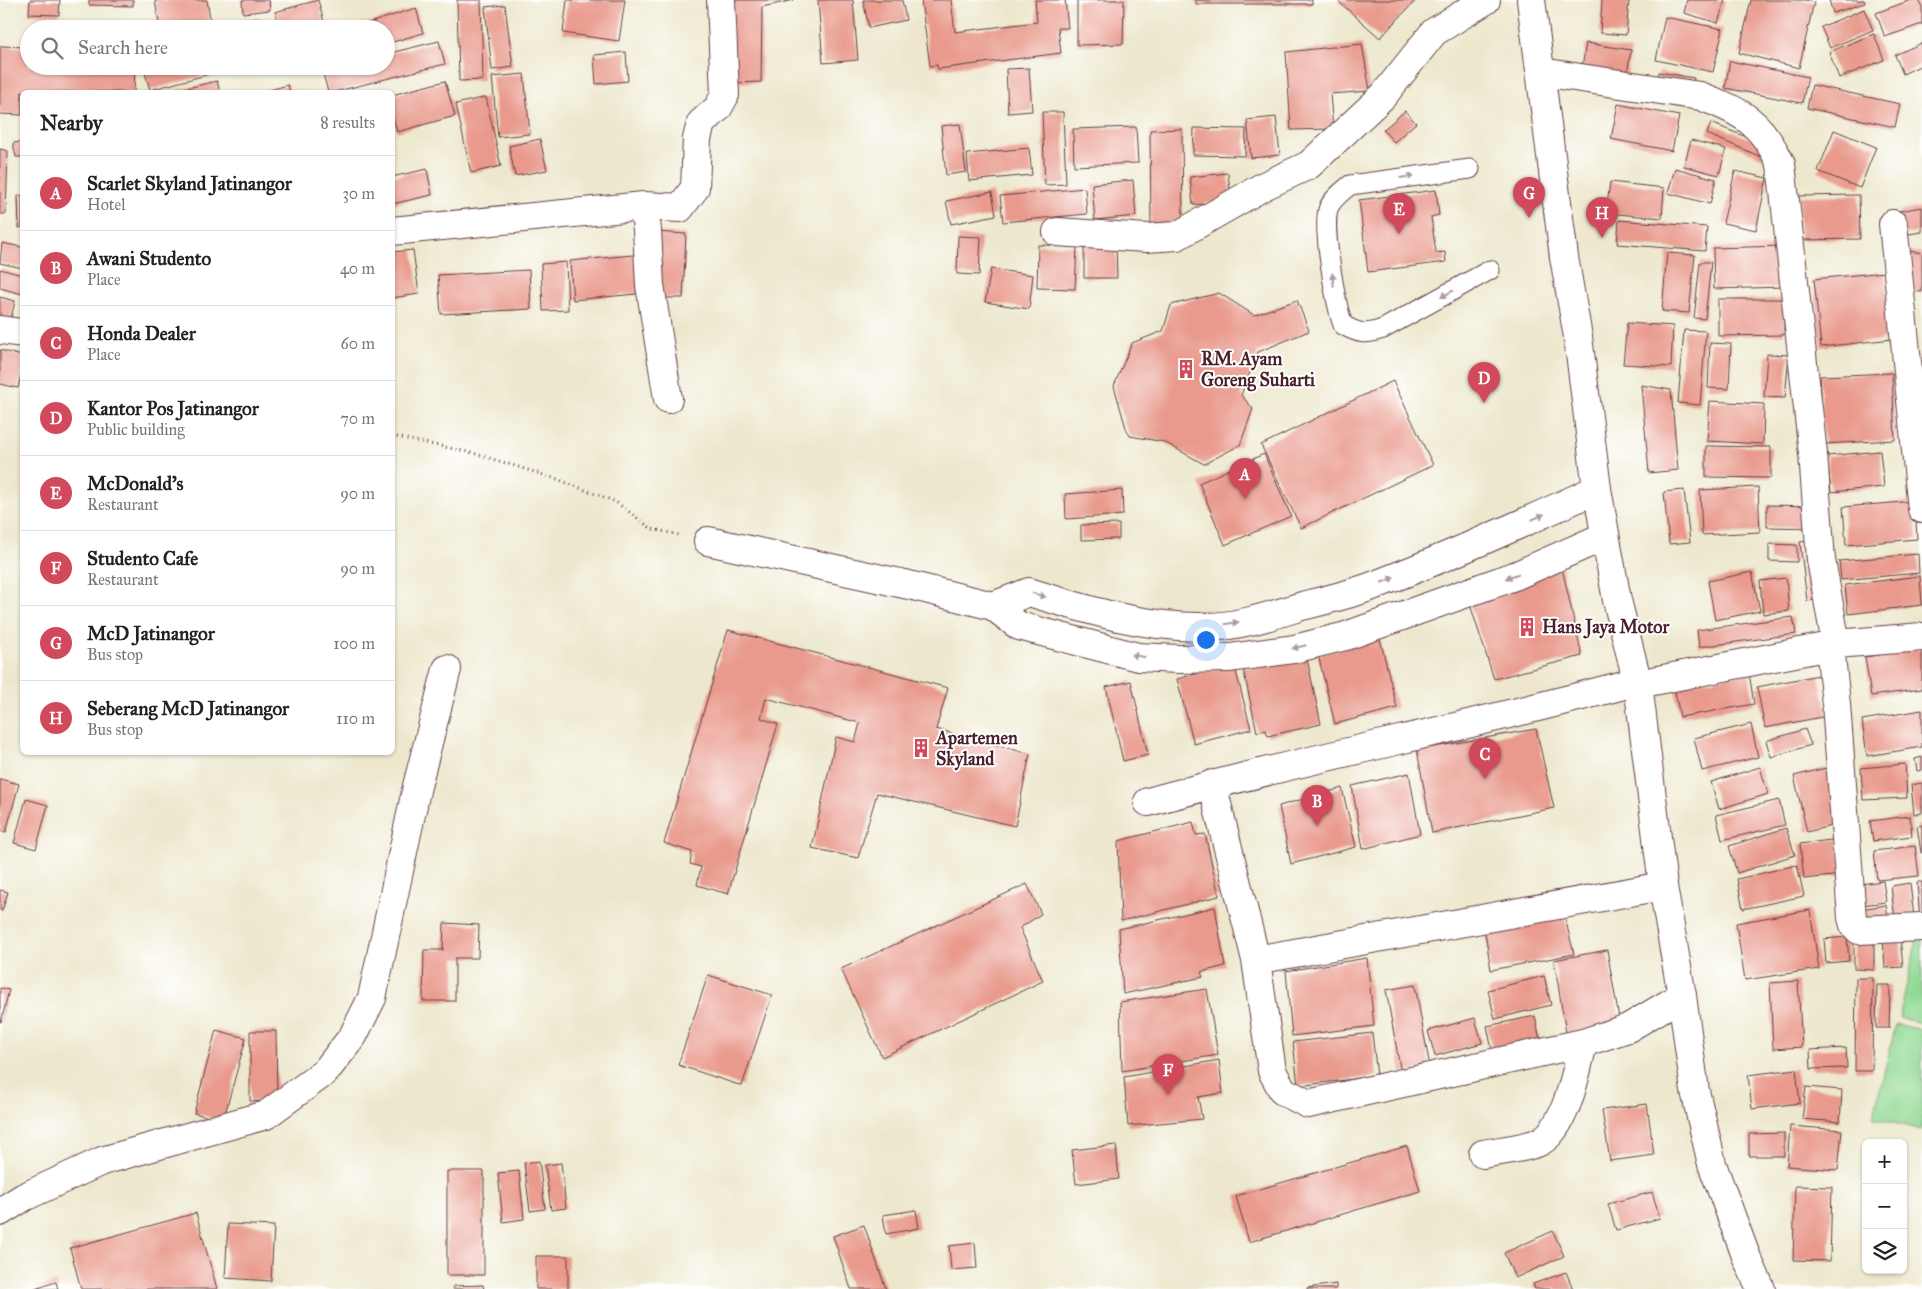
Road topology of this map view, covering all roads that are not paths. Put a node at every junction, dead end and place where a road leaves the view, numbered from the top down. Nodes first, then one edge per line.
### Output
1 (721, 0) edge
2 (1486, 0) edge
3 (1531, 0) edge
4 (1541, 72) junction
5 (1470, 169) dead end
6 (644, 206) junction
7 (1893, 224) dead end
8 (395, 231) edge
9 (1057, 232) dead end
10 (1490, 270) dead end
11 (0, 330) edge
12 (20, 333) edge
13 (668, 399) dead end
14 (1597, 490) junction
15 (1922, 509) edge
16 (1605, 536) junction
17 (708, 541) road end
18 (993, 606) junction
19 (1922, 637) edge
20 (1833, 645) junction
21 (447, 669) dead end
22 (1638, 683) junction
23 (1212, 784) junction
24 (1148, 802) dead end
25 (1663, 886) junction
26 (1922, 927) edge
27 (1256, 960) junction
28 (1682, 996) junction
29 (1583, 1043) junction
30 (1483, 1154) dead end
31 (0, 1212) edge
32 (1761, 1289) edge

1 - 6 main road
2 - 9 main road
3 - 4 main road
4 - 14 main road
4 - 20 main road
10 -> 5 lane
6 - 8 main road
6 - 13 main road
7 - 15 main road
11 - 12 main road
14 - 16 main road
18 -> 14 main road
16 -> 18 main road
16 - 22 main road
17 - 18 main road
19 - 20 main road
20 - 22 main road
20 - 26 main road
21 - 31 main road
22 - 23 main road
22 - 25 main road
23 - 24 main road
23 - 27 main road
25 - 27 main road
25 - 28 main road
27 - 29 main road
28 - 29 main road
28 - 32 main road
29 - 30 main road

